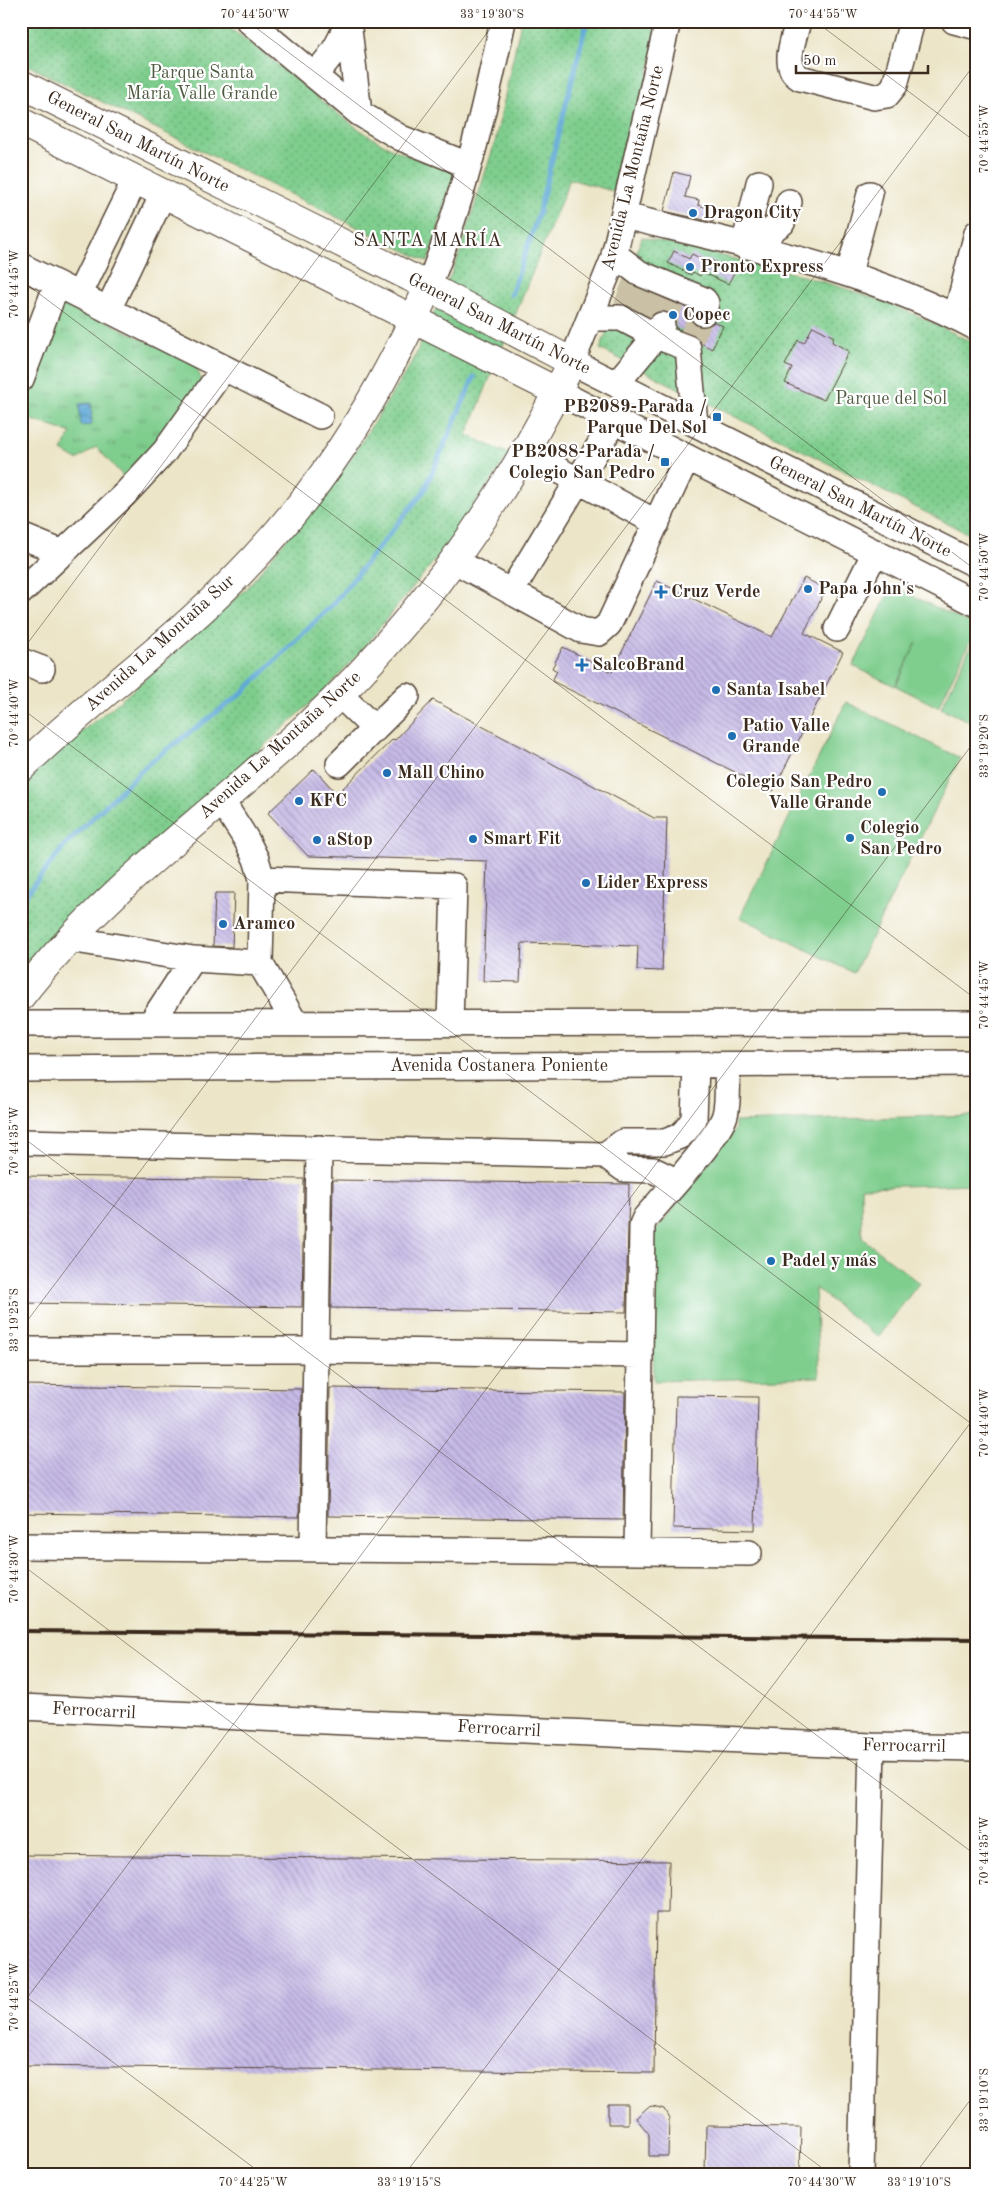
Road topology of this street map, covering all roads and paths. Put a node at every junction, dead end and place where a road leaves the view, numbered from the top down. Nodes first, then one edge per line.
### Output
1 (249, 21) edge
2 (503, 21) edge
3 (668, 21) edge
4 (798, 21) edge
5 (912, 21) edge
6 (954, 21) edge
7 (348, 22) edge
8 (977, 27) edge
9 (313, 75) junction
10 (21, 84) edge
11 (359, 113) junction
12 (21, 122) edge
13 (468, 166) junction
14 (135, 180) junction
15 (759, 183) dead end
16 (163, 194) junction
17 (870, 194) dead end
18 (789, 202) dead end
19 (624, 216) junction
20 (977, 233) edge
21 (754, 248) junction
22 (614, 254) junction
23 (21, 266) edge
24 (849, 273) junction
25 (57, 284) junction
26 (428, 287) junction
27 (669, 292) dead end
28 (79, 296) junction
29 (108, 310) junction
30 (591, 318) junction
31 (414, 319) junction
32 (966, 323) edge
33 (657, 329) junction
34 (572, 362) junction
35 (224, 368) junction
36 (21, 379) edge
37 (616, 384) junction
38 (558, 392) junction
39 (320, 416) dead end
40 (614, 421) junction
41 (695, 424) junction
42 (525, 452) junction
43 (687, 457) junction
44 (578, 481) junction
45 (657, 523) junction
46 (21, 536) edge
47 (875, 552) junction
48 (63, 553) junction
49 (455, 561) junction
50 (977, 565) edge
51 (21, 592) edge
52 (511, 592) junction
53 (977, 604) edge
54 (837, 629) dead end
55 (340, 695) junction
56 (407, 696) dead end
57 (375, 729) junction
58 (339, 764) dead end
59 (21, 768) edge
60 (220, 800) junction
61 (262, 879) junction
62 (69, 939) junction
63 (193, 959) junction
64 (260, 963) junction
65 (21, 996) edge
66 (151, 1023) junction
67 (295, 1023) junction
68 (450, 1023) junction
69 (977, 1023) edge
70 (21, 1024) edge
71 (977, 1063) edge
72 (696, 1065) junction
73 (727, 1065) junction
74 (21, 1069) edge
75 (21, 1142) edge
76 (319, 1148) junction
77 (605, 1155) junction
78 (676, 1181) junction
79 (21, 1350) edge
80 (316, 1350) junction
81 (640, 1355) junction
82 (21, 1546) edge
83 (313, 1549) junction
84 (637, 1552) junction
85 (749, 1553) dead end
86 (21, 1707) edge
87 (872, 1746) junction
88 (977, 1748) edge
89 (861, 2174) edge

1 - 9 street
2 - 13 street, Avenida La Montaña Sur
3 - 19 street, Avenida La Montaña Norte
4 - 5 street
6 - 8 street
7 - 9 street
7 - 11 street
9 - 11 street
10 - 26 main road, General San Martín Norte
11 - 13 street
12 - 14 main road, General San Martín Norte
13 - 26 street, Avenida La Montaña Sur
14 - 16 main road, General San Martín Norte
14 - 28 street
15 - 21 street
16 - 29 street
16 - 31 main road, General San Martín Norte
17 - 24 street
18 - 21 street
19 - 21 street
19 - 22 street, Avenida La Montaña Norte
20 - 32 street
21 - 24 street
22 - 27 street
22 - 30 street, Avenida La Montaña Norte
23 - 25 street
24 - 32 street
25 - 28 street
25 - 36 street
26 - 31 main road, Avenida La Montaña Sur
26 - 34 main road, General San Martín Norte
28 - 29 street
29 - 35 street
30 - 33 street
30 - 34 street, Avenida La Montaña Norte
31 - 38 main road, General San Martín Norte
31 - 59 main road, Avenida La Montaña Sur
33 - 37 street
33 - 41 street
34 - 37 street, General San Martín Norte
34 - 38 main road, Avenida La Montaña Norte
35 - 39 street
35 - 48 street
37 - 41 street, General San Martín Norte
38 - 40 street, General San Martín Norte
38 - 42 main road, Avenida La Montaña Norte
40 - 43 street, General San Martín Norte
40 - 44 street
41 - 50 street, General San Martín Norte
42 - 44 street
42 - 49 main road, Avenida La Montaña Norte
43 - 45 street
43 - 47 street, General San Martín Norte
44 - 45 street
44 - 52 street
45 - 52 street
46 - 48 street
47 - 53 street, General San Martín Norte
47 - 54 street
48 - 51 street
49 - 52 street
49 - 55 main road, Avenida La Montaña Norte
55 - 57 street
55 - 60 main road, Avenida La Montaña Norte
56 - 57 street
57 - 58 street
60 - 61 street
60 - 62 main road, Avenida La Montaña Norte
61 - 64 street
61 - 68 street
62 - 63 street
62 - 65 main road, Avenida La Montaña Norte
63 - 64 street
63 - 66 street
64 - 67 street
66 - 67 street
66 - 70 street
67 - 68 street
68 - 69 street
71 - 73 street, Avenida Costanera Poniente
72 - 73 street, Avenida Costanera Poniente
72 - 74 street, Avenida Costanera Poniente
72 - 77 street
73 - 78 street
75 - 76 street
76 - 77 street
76 - 80 street
77 - 78 street
78 - 81 street
79 - 80 street
80 - 81 street
80 - 83 street
81 - 84 street
82 - 83 street
83 - 84 street
84 - 85 street
86 - 87 street, Ferrocarril
87 - 88 street, Ferrocarril
87 - 89 street

